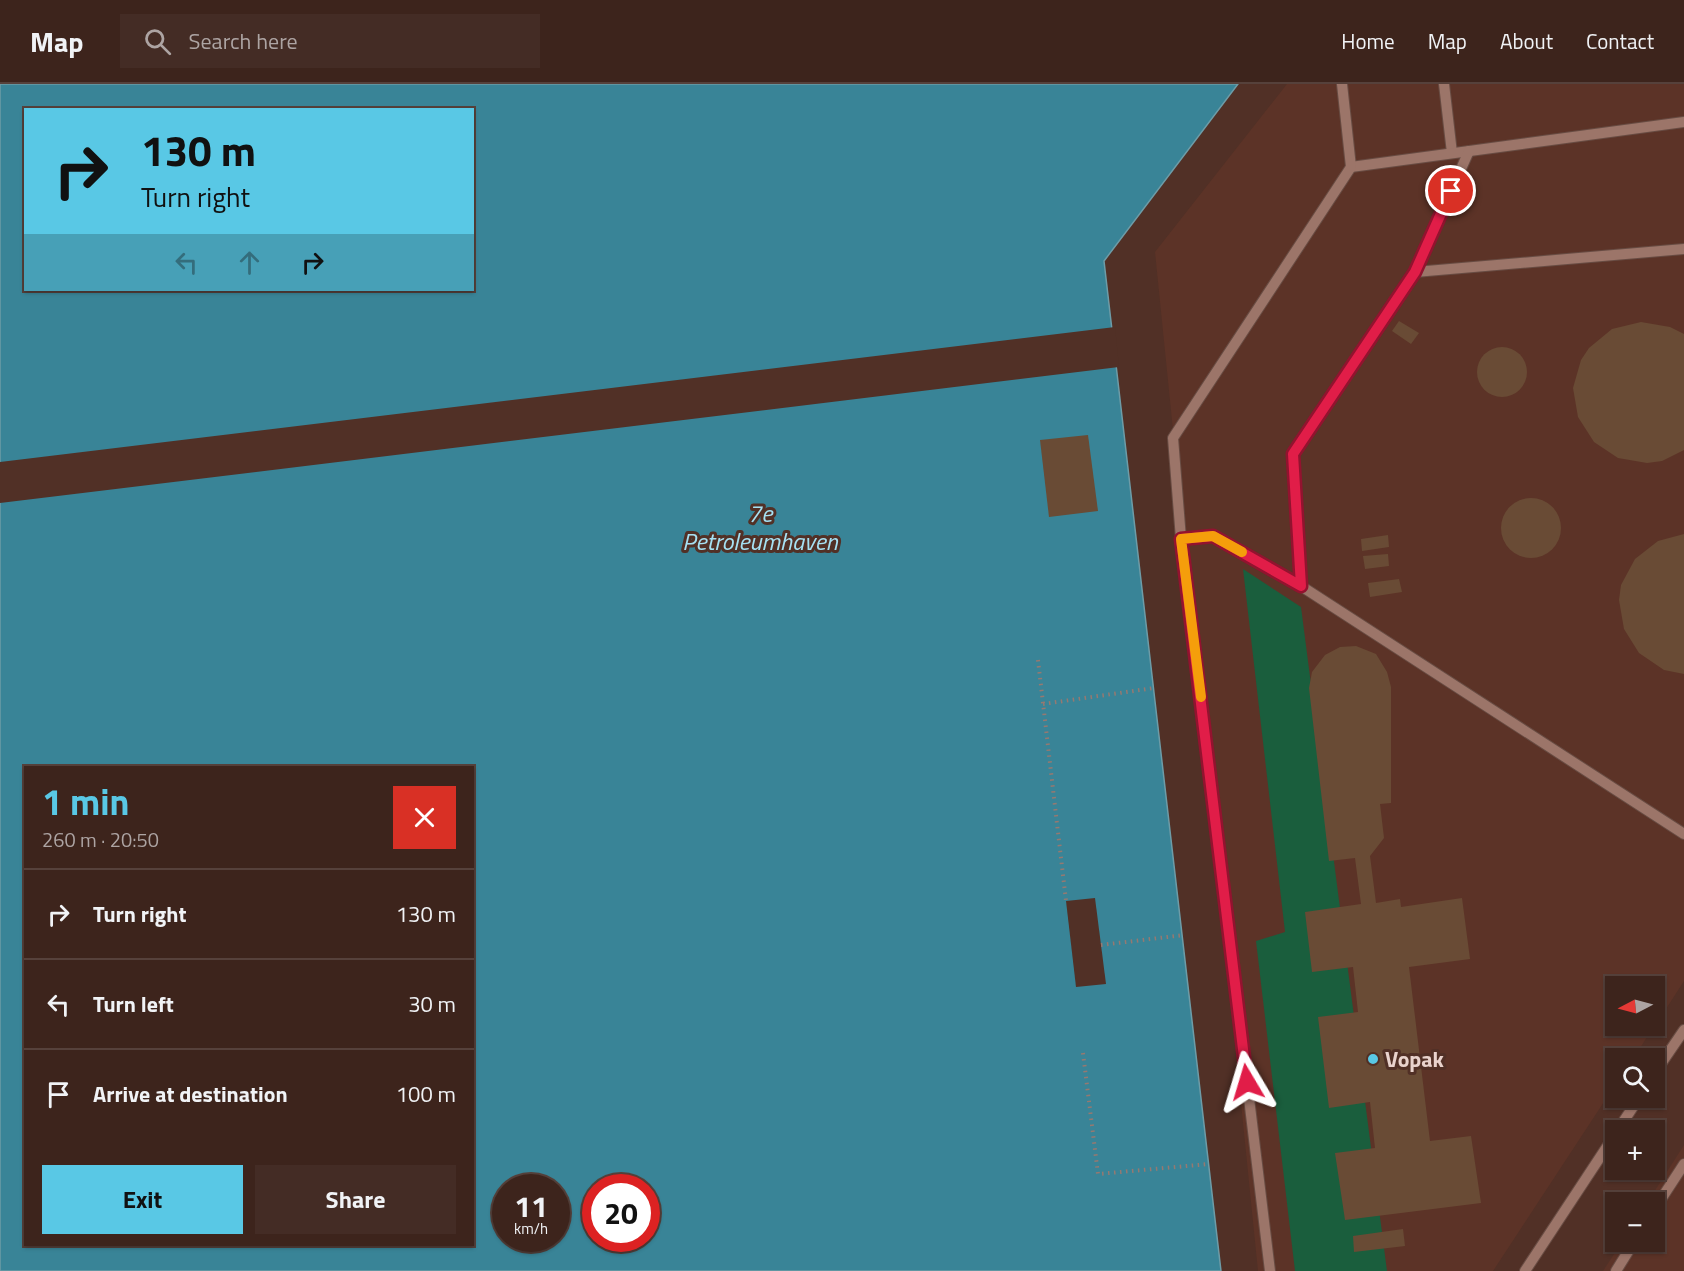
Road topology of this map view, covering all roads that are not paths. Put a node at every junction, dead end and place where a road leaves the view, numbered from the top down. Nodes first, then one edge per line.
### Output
1 (1342, 84) edge
2 (1444, 84) edge
3 (1684, 122) edge
4 (1469, 151) junction
5 (1452, 153) junction
6 (1351, 167) junction
7 (1684, 249) edge
8 (1415, 272) junction
9 (1181, 539) junction
10 (1301, 586) junction
11 (1684, 834) edge
12 (1684, 1030) edge
13 (1665, 1058) edge
14 (1605, 1149) edge
15 (1684, 1164) edge
16 (1665, 1193) edge
17 (1628, 1252) edge
18 (1270, 1271) edge
19 (1525, 1271) edge
20 (1616, 1271) edge

1 - 6 lane
2 - 5 lane
3 - 4 lane
4 - 5 lane
4 - 8 lane
5 - 6 lane
6 - 9 lane
7 - 8 lane
8 - 10 lane
9 - 10 lane
9 - 18 lane
10 - 11 lane
12 - 13 lane
14 - 19 lane
15 - 16 lane
17 - 20 lane

